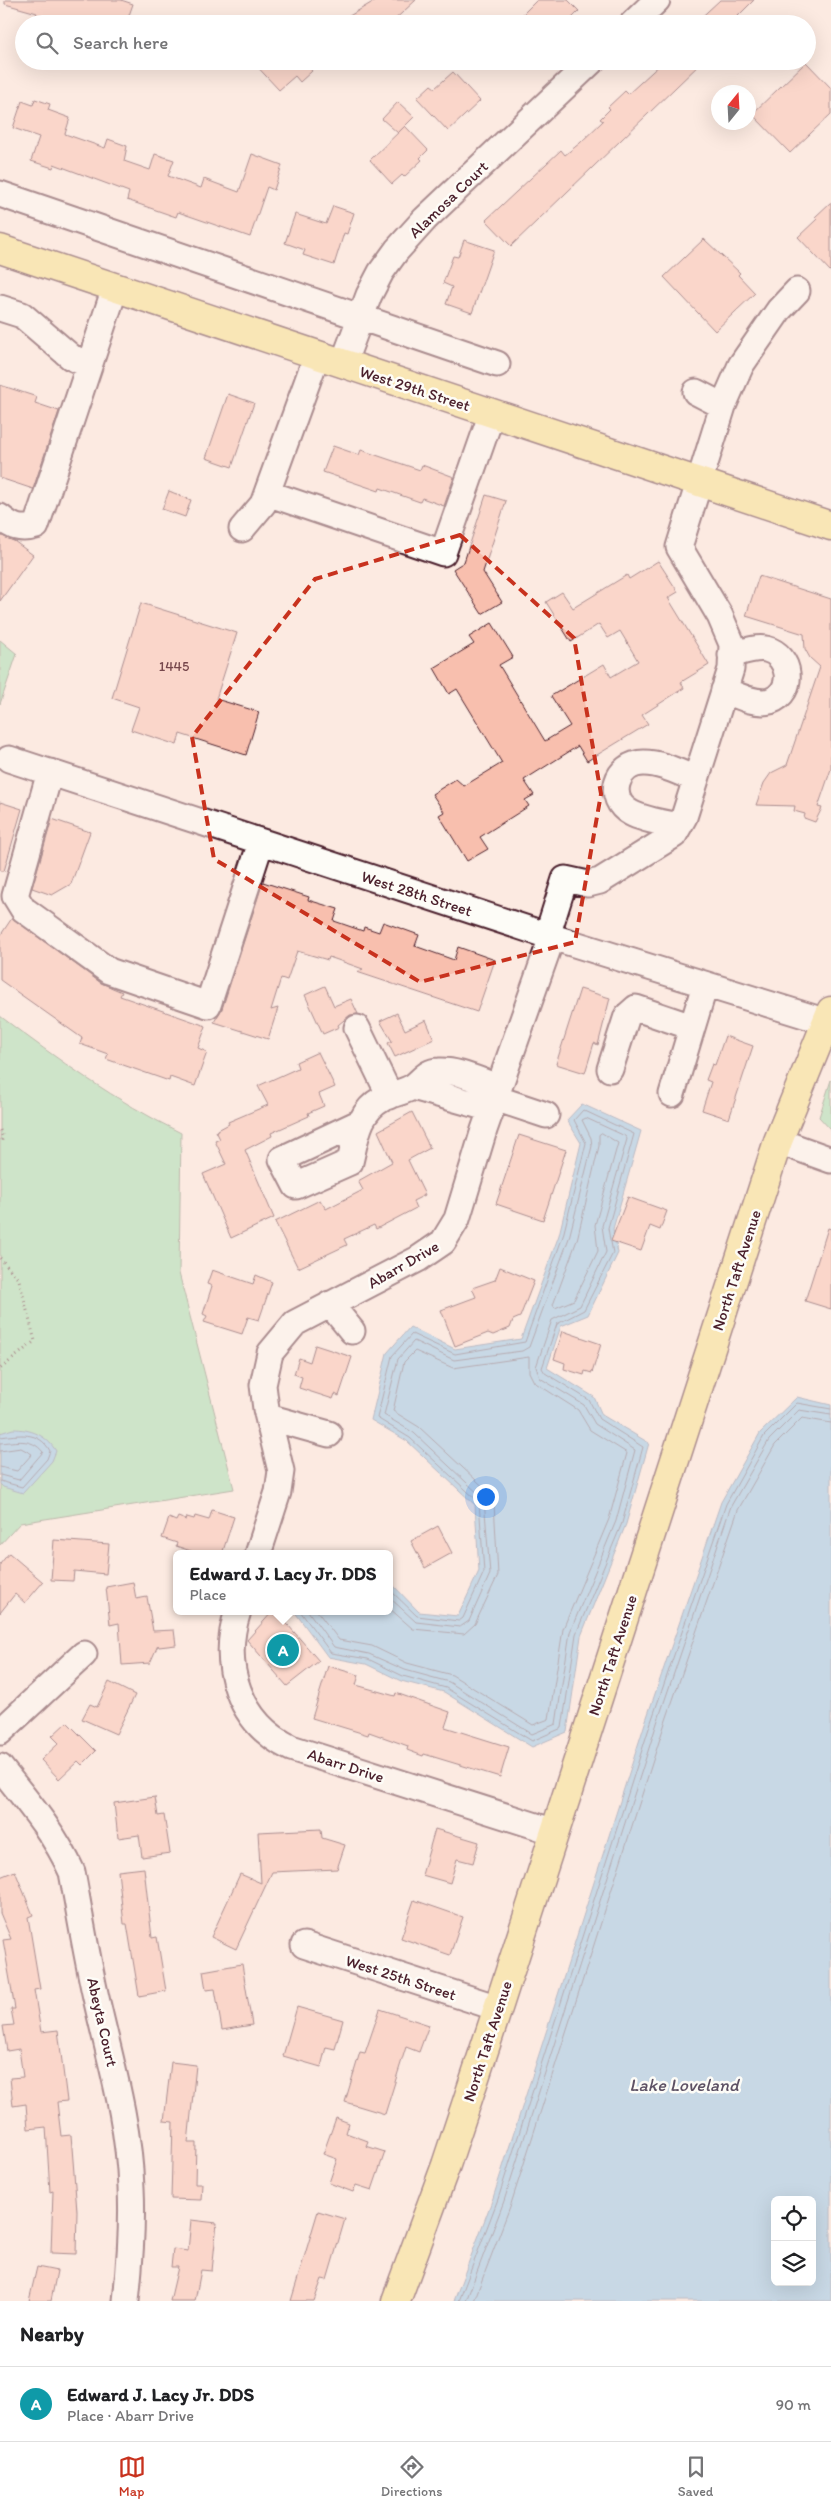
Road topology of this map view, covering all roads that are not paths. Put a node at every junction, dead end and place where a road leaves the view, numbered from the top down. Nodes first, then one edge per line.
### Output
1 (657, 0) edge
2 (641, 15) edge
3 (582, 70) edge
4 (0, 194) edge
5 (0, 249) edge
6 (114, 288) junction
7 (797, 291) dead end
8 (0, 308) edge
9 (360, 319) junction
10 (317, 355) junction
11 (343, 364) junction
12 (497, 364) dead end
13 (89, 365) junction
14 (696, 392) dead end
15 (724, 406) junction
16 (492, 413) junction
17 (701, 483) junction
18 (267, 493) junction
19 (0, 517) edge
20 (831, 526) edge
21 (242, 529) dead end
22 (731, 655) junction
23 (724, 690) junction
24 (9, 759) dead end
25 (50, 772) junction
26 (696, 779) junction
27 (679, 826) junction
28 (261, 842) junction
29 (549, 937) junction
30 (705, 985) junction
31 (829, 1016) edge
32 (692, 1027) junction
33 (357, 1028) dead end
34 (610, 1069) dead end
35 (672, 1094) dead end
36 (390, 1096) junction
37 (495, 1098) junction
38 (546, 1116) dead end
39 (360, 1122) dead end
40 (778, 1141) junction
41 (831, 1160) edge
42 (330, 1304) junction
43 (352, 1332) dead end
44 (268, 1417) junction
45 (329, 1434) dead end
46 (259, 1550) edge
47 (237, 1615) edge
48 (84, 1654) dead end
49 (0, 1732) edge
50 (0, 1767) edge
51 (554, 1832) junction
52 (304, 1945) dead end
53 (498, 2008) junction
54 (126, 2301) edge
55 (396, 2301) edge

1 - 2 street
3 - 9 street, Alamosa Court
4 - 9 street
5 - 6 main road, West 29th Street
6 - 10 main road, West 29th Street
6 - 13 street
7 - 15 street
8 - 13 street
9 - 11 street, Alamosa Court
9 - 12 street
10 - 11 main road, West 29th Street
10 - 18 street
11 - 16 main road, West 29th Street
13 - 19 street
14 - 15 street
15 - 17 street
16 - 17 main road, West 29th Street
16 - 18 street
17 - 20 main road, West 29th Street
17 - 22 street
18 - 21 street
22 - 23 street
22 - 23 street
23 - 26 street
24 - 25 street, West 28th Street
25 - 28 street, West 28th Street
25 - 28 street
26 - 27 street
26 - 27 street
27 - 29 street, Abarr Drive
28 - 29 street, West 28th Street
29 - 30 street, West 28th Street
29 - 37 street, Abarr Drive
30 - 31 street, West 28th Street
30 - 32 street
31 - 40 main road, North Taft Avenue
32 - 34 street
32 - 35 street
33 - 36 street
36 - 37 street
36 - 39 street
37 - 38 street
37 - 42 street, Abarr Drive
40 - 41 street
40 - 51 main road, North Taft Avenue
42 - 43 street
42 - 44 street, Abarr Drive
44 - 45 street
44 - 46 street, Abarr Drive
47 - 51 street, Abarr Drive
48 - 49 street
50 - 54 street, Abeyta Court
51 - 53 main road, North Taft Avenue
52 - 53 street, West 25th Street
53 - 55 main road, North Taft Avenue

